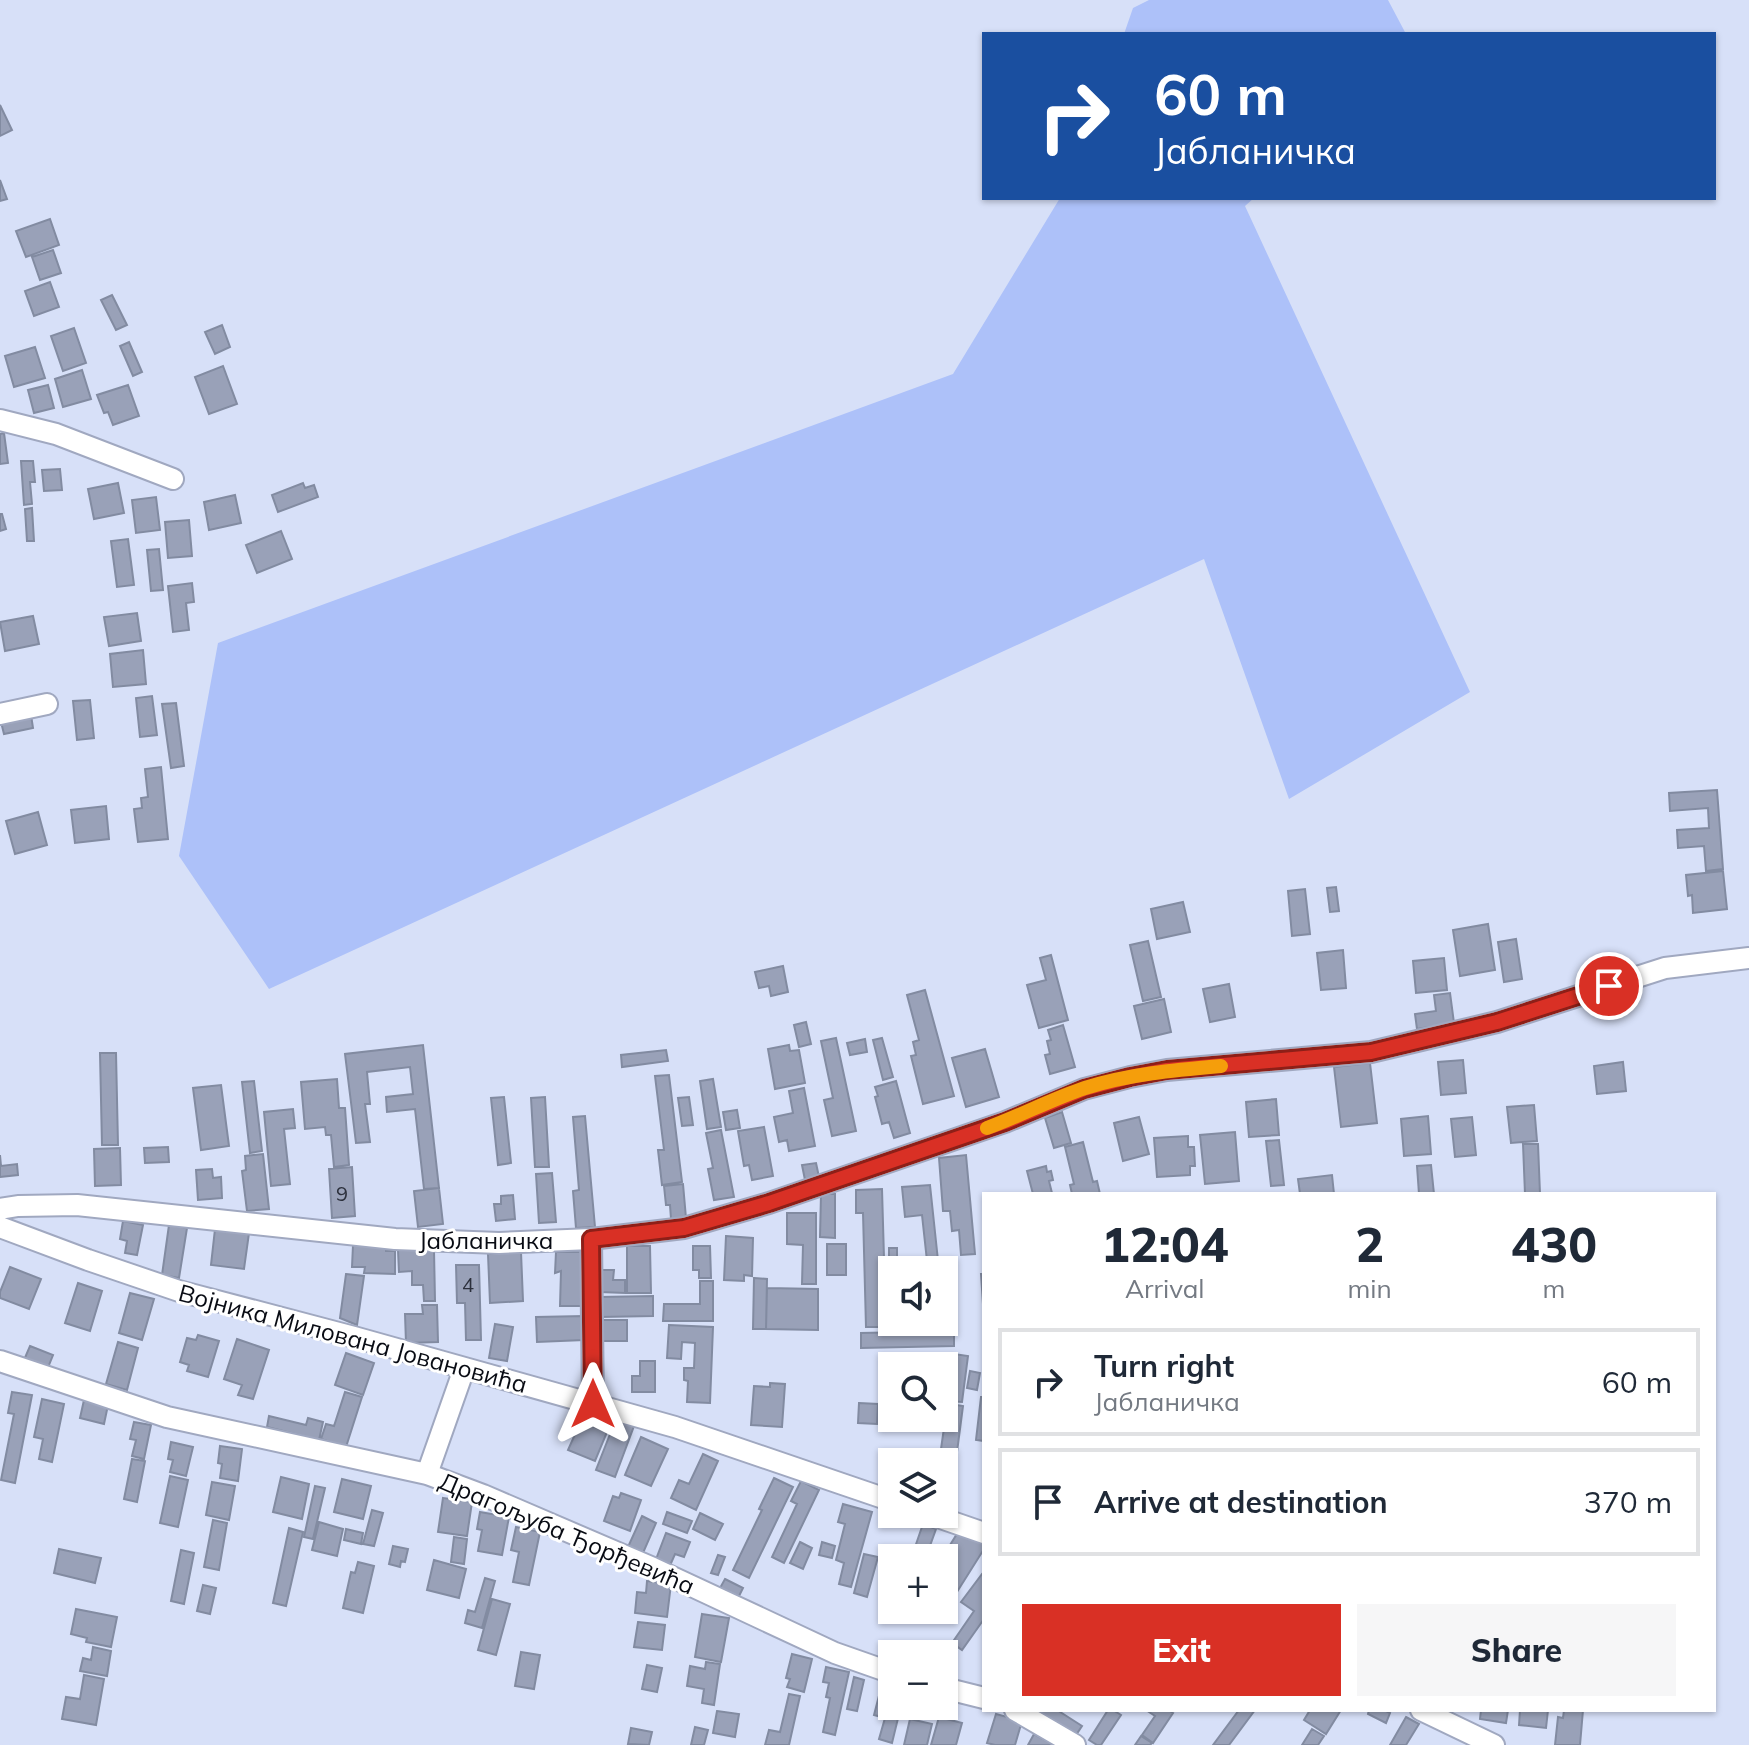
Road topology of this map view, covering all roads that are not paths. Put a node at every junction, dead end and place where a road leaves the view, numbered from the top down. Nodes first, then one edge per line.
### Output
1 (0, 420) edge
2 (173, 479) dead end
3 (47, 704) dead end
4 (0, 714) edge
5 (1749, 958) edge
6 (0, 1209) edge
7 (0, 1227) edge
8 (591, 1239) junction
9 (0, 1361) edge
10 (464, 1369) junction
11 (593, 1404) junction
12 (427, 1474) junction
13 (878, 1496) edge
14 (958, 1524) edge
15 (982, 1532) edge
16 (878, 1668) edge
17 (958, 1692) edge
18 (982, 1698) edge
19 (1018, 1712) edge
20 (1425, 1712) edge
21 (1075, 1745) edge
22 (1494, 1745) edge

1 - 2 street
3 - 4 street
5 - 8 street, Јабланичка
6 - 8 street, Јабланичка
7 - 10 street, Војника Милована Јовановића
8 - 11 street
9 - 12 street, Драгољуба Ђорђевића
10 - 11 street, Војника Милована Јовановића
10 - 12 street
11 - 13 street, Војника Милована Јовановића
12 - 16 street, Драгољуба Ђорђевића
14 - 15 street
17 - 18 street
19 - 21 street
20 - 22 street

